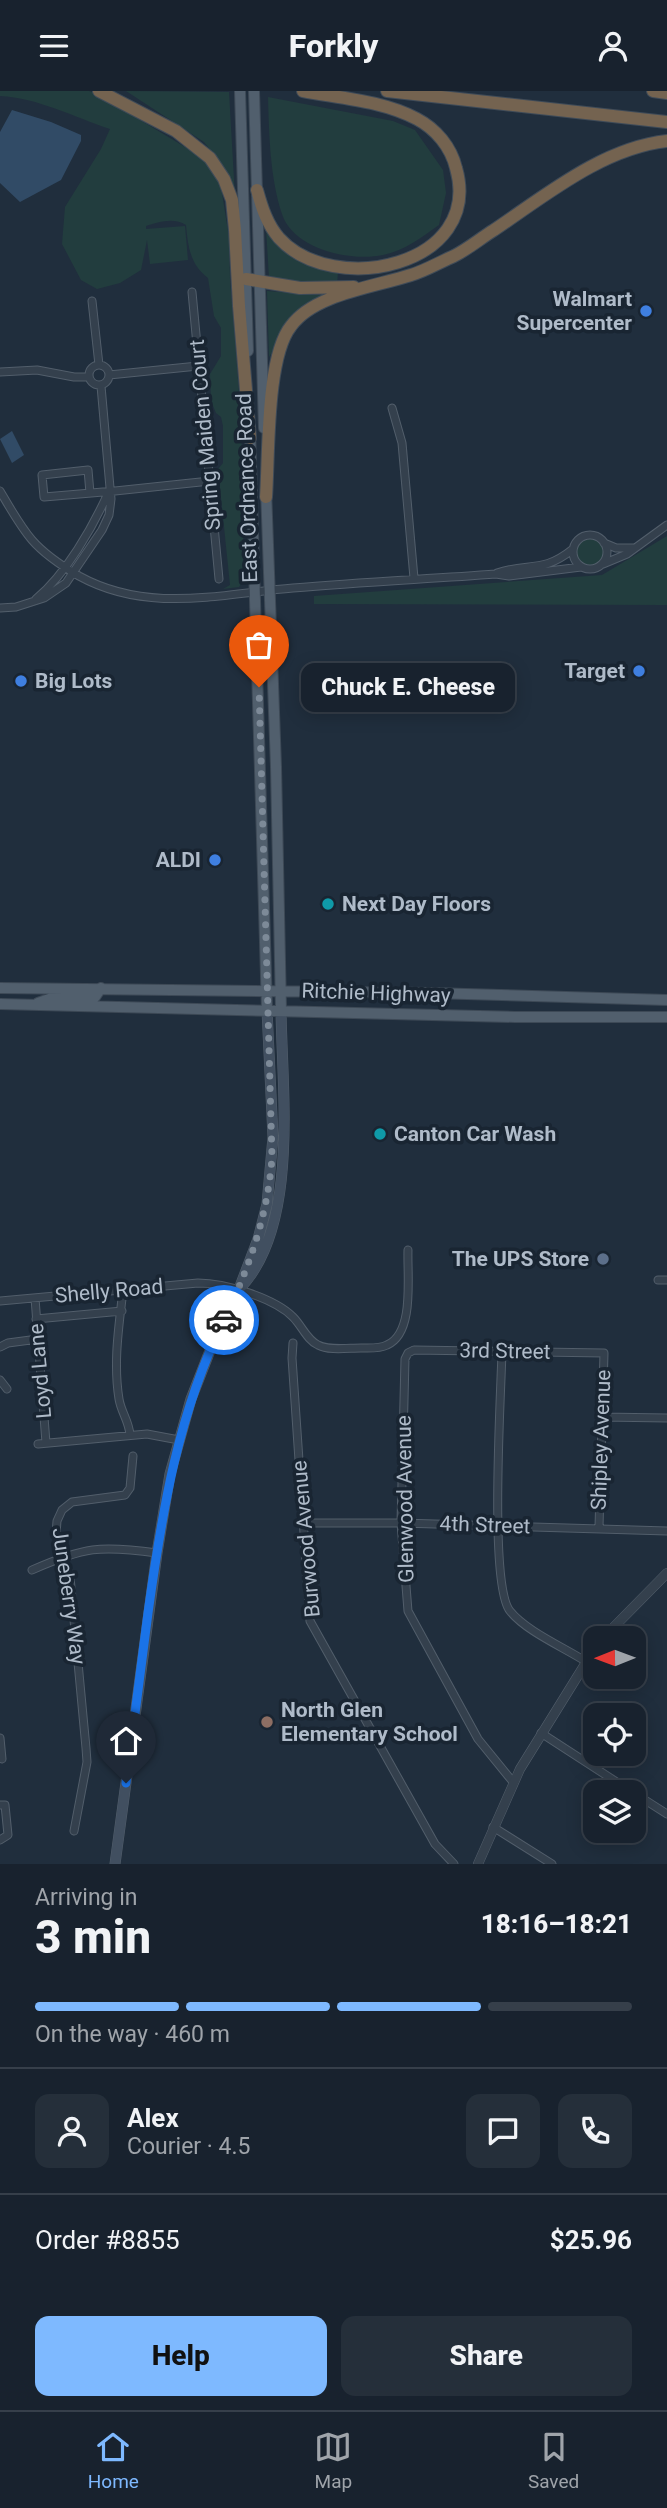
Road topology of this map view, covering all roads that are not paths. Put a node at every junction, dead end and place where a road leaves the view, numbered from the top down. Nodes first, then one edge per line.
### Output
1 (99, 91) edge
2 (240, 91) edge
3 (254, 91) edge
4 (303, 91) edge
5 (387, 91) edge
6 (653, 91) edge
7 (667, 93) edge
8 (667, 122) edge
9 (667, 141) edge
10 (257, 190) junction
11 (246, 279) junction
12 (259, 282) junction
13 (369, 287) junction
14 (192, 292) dead end
15 (92, 301) dead end
16 (99, 365) junction
17 (198, 366) junction
18 (0, 372) edge
19 (109, 375) junction
20 (89, 377) junction
21 (101, 386) junction
22 (393, 408) dead end
23 (250, 438) junction
24 (210, 481) junction
25 (0, 491) edge
26 (110, 491) junction
27 (90, 493) junction
28 (266, 497) junction
29 (667, 525) edge
30 (604, 543) junction
31 (634, 548) junction
32 (573, 549) junction
33 (603, 564) junction
34 (581, 567) junction
35 (64, 568) junction
36 (73, 572) junction
37 (496, 574) junction
38 (414, 578) junction
39 (219, 579) dead end
40 (270, 590) junction
41 (256, 593) junction
42 (33, 601) junction
43 (0, 608) edge
44 (0, 988) edge
45 (101, 988) junction
46 (266, 991) junction
47 (280, 991) junction
48 (667, 1000) edge
49 (0, 1004) edge
50 (32, 1005) junction
51 (267, 1010) junction
52 (281, 1010) junction
53 (667, 1017) edge
54 (408, 1250) dead end
55 (658, 1280) dead end
56 (667, 1280) edge
57 (239, 1289) junction
58 (123, 1290) junction
59 (35, 1298) junction
60 (0, 1301) edge
61 (122, 1311) junction
62 (36, 1319) junction
63 (38, 1339) junction
64 (293, 1343) dead end
65 (0, 1347) edge
66 (502, 1351) junction
67 (408, 1353) joint
68 (604, 1353) joint
69 (0, 1380) edge
70 (7, 1389) dead end
71 (602, 1417) junction
72 (667, 1418) edge
73 (130, 1435) junction
74 (179, 1440) junction
75 (133, 1456) dead end
76 (303, 1523) junction
77 (401, 1523) junction
78 (498, 1525) junction
79 (599, 1527) junction
80 (667, 1531) edge
81 (157, 1553) junction
82 (64, 1555) junction
83 (32, 1570) dead end
84 (665, 1578) edge
85 (615, 1626) edge
86 (583, 1660) edge
87 (583, 1664) edge
88 (541, 1733) junction
89 (0, 1738) edge
90 (2, 1759) dead end
91 (614, 1780) edge
92 (513, 1782) junction
93 (646, 1800) edge
94 (0, 1805) edge
95 (667, 1814) edge
96 (493, 1827) junction
97 (74, 1831) dead end
98 (0, 1840) edge
99 (115, 1864) edge
100 (454, 1864) edge
101 (478, 1864) edge
102 (552, 1864) edge

1 - 23 highway
2 - 11 main road, East Ordnance Road
3 - 10 main road, East Ordnance Road
4 - 10 highway
5 - 8 highway
6 - 7 highway
9 - 13 highway
10 - 12 main road, East Ordnance Road
11 - 12 highway
11 - 23 main road, East Ordnance Road
12 - 13 highway
12 - 28 main road, East Ordnance Road
13 - 28 highway
14 - 17 street, Spring Maiden Court
15 - 16 street
16 - 19 street
16 - 20 street
17 - 19 street
17 - 24 street, Spring Maiden Court
18 - 20 street
19 - 21 street
20 - 21 street
21 - 26 street
22 - 38 street
23 - 41 main road, East Ordnance Road
24 - 26 street
24 - 39 street, Spring Maiden Court
25 - 35 street
26 - 27 street
26 - 35 street
26 - 36 street
27 - 27 street
28 - 40 main road, East Ordnance Road
29 - 31 street
30 - 31 street
30 - 32 street
30 - 33 street
31 - 33 street
32 - 34 street
32 - 37 street
33 - 34 street
34 - 37 street
35 - 36 street
35 - 42 street
36 - 41 street
36 - 42 street
37 - 38 street
38 - 40 street
40 - 41 street
40 - 47 main road, East Ordnance Road
41 - 46 main road, East Ordnance Road
42 - 43 street
44 - 45 main road, Ritchie Highway
45 - 46 main road, Ritchie Highway
45 - 50 main road
46 - 47 main road, Ritchie Highway
46 - 51 main road, East Ordnance Road
47 - 48 main road, Ritchie Highway
47 - 52 main road, East Ordnance Road
49 - 50 main road, Ritchie Highway
50 - 51 main road, Ritchie Highway
51 - 52 main road, Ritchie Highway
51 - 57 main road
52 - 53 main road, Ritchie Highway
52 - 57 main road
54 - 57 street, Shelly Road
55 - 56 street
57 - 58 street, Shelly Road
57 - 74 main road
58 - 59 street, Shelly Road
58 - 61 street
59 - 60 street, Shelly Road
59 - 62 street, Loyd Lane
61 - 62 street
61 - 73 street
62 - 63 street, Loyd Lane
63 - 65 street
63 - 73 street, Loyd Lane
64 - 76 street, Burwood Avenue
66 - 67 street, 3rd Street
66 - 68 street, 3rd Street
66 - 78 street
67 - 77 street, Glenwood Avenue
68 - 71 street, Shipley Avenue
69 - 70 street
71 - 72 street
71 - 79 street, Shipley Avenue
73 - 74 street
74 - 81 main road
75 - 82 street, Juneberry Way
76 - 77 street, 4th Street
76 - 100 street, Burwood Avenue
77 - 78 street, 4th Street
77 - 92 street, Glenwood Avenue
78 - 79 street, 4th Street
78 - 86 street
79 - 80 street, 4th Street
81 - 82 street
81 - 99 main road
82 - 83 street
82 - 97 street, Juneberry Way
84 - 85 street
87 - 88 street
88 - 91 street
88 - 92 street
89 - 90 street
92 - 96 street
93 - 95 street
94 - 98 street
96 - 101 street
96 - 102 street

